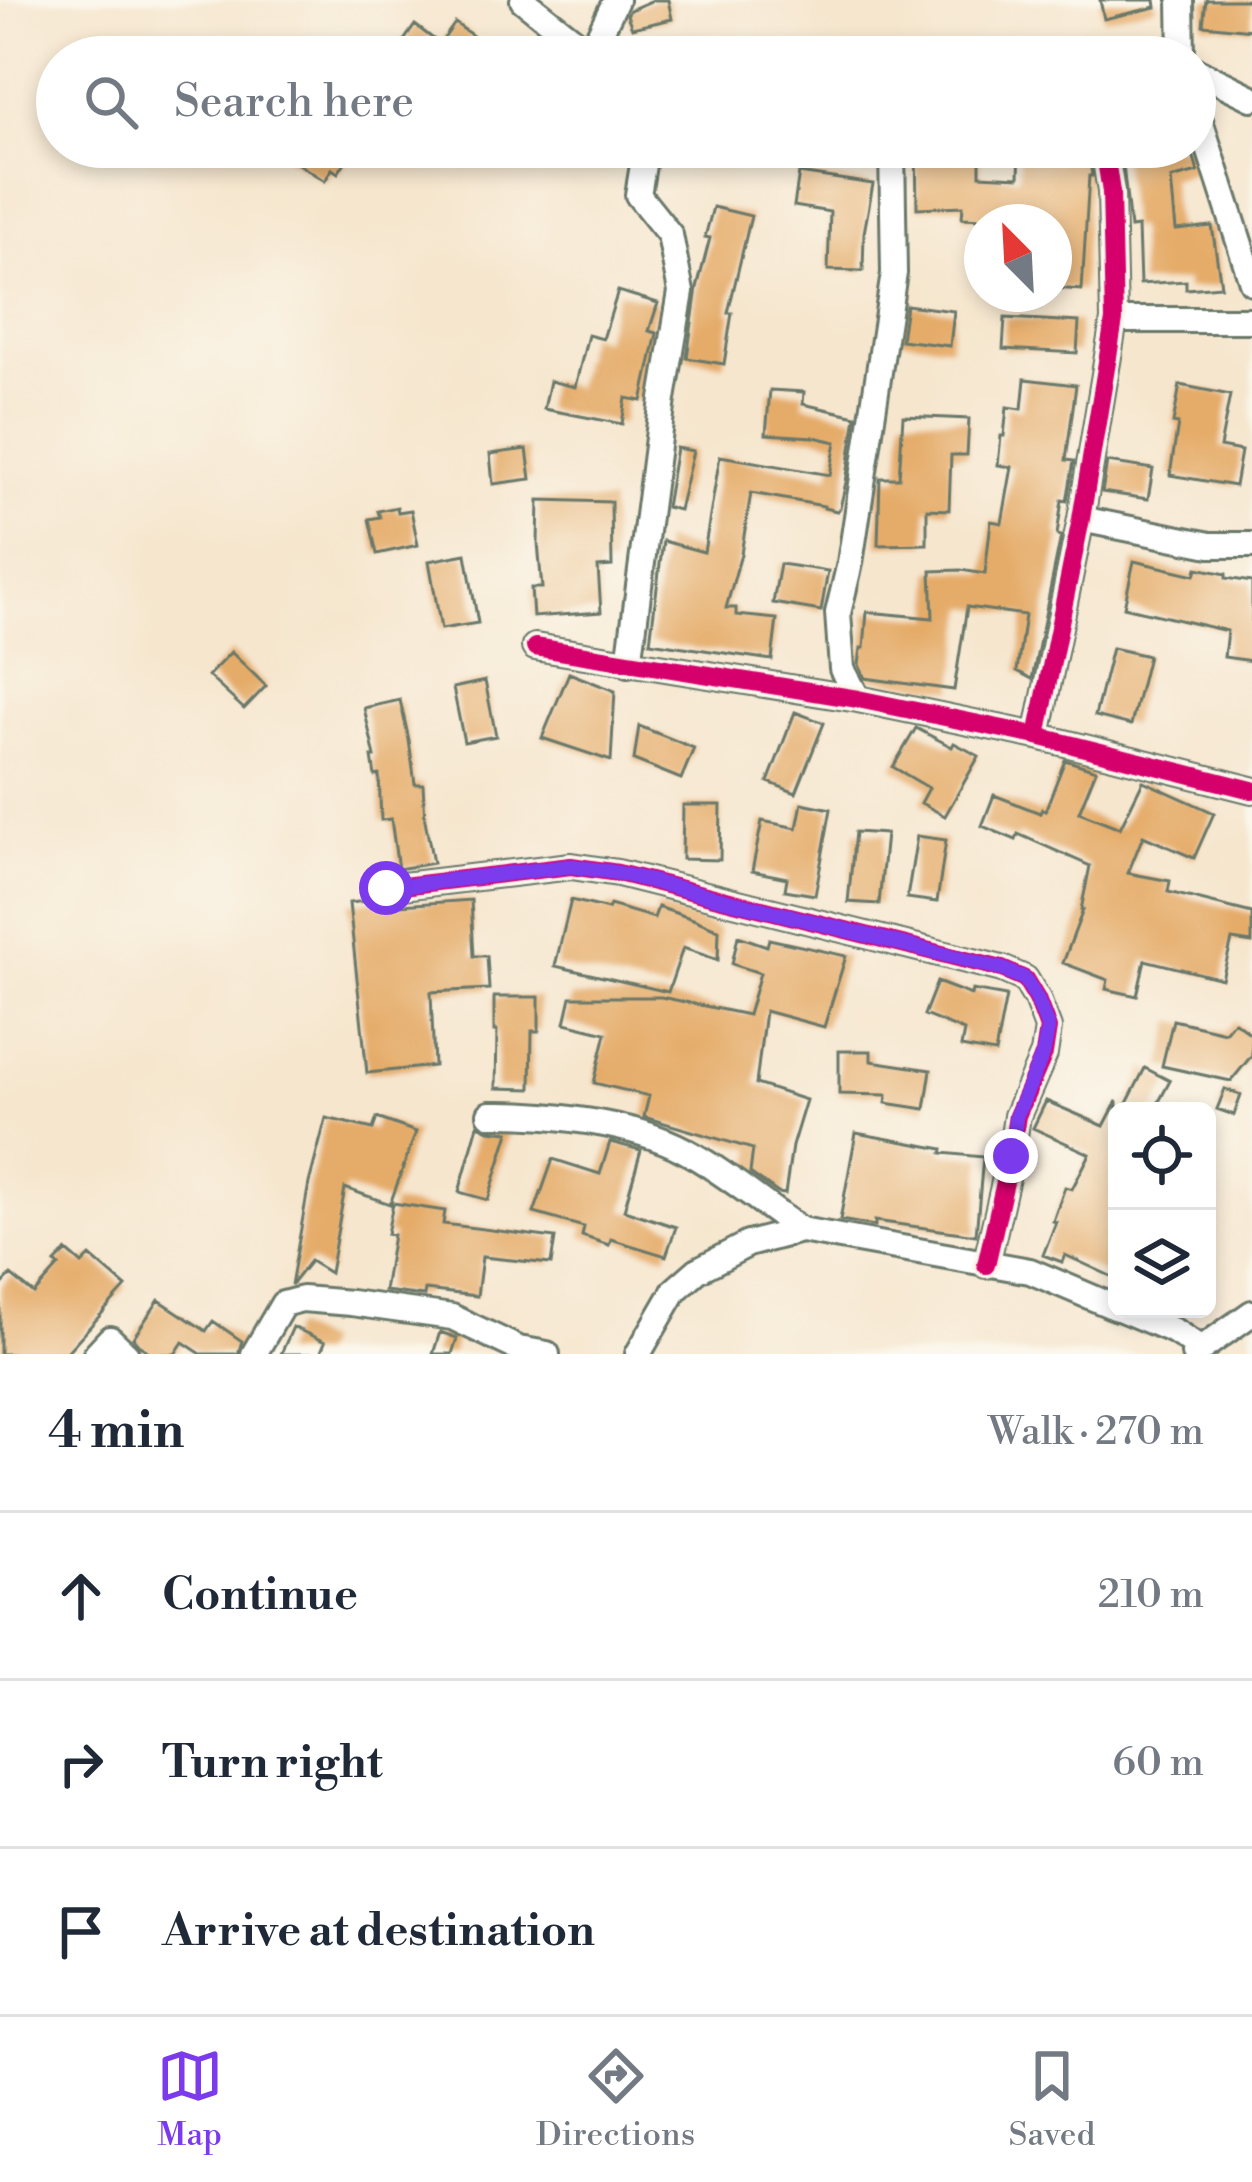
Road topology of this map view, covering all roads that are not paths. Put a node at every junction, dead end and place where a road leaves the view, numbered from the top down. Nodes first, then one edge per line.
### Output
1 (523, 0) edge
2 (616, 0) edge
3 (1180, 0) edge
4 (570, 36) edge
5 (601, 36) edge
6 (1181, 36) edge
7 (1216, 80) edge
8 (1252, 98) edge
9 (642, 168) edge
10 (892, 168) edge
11 (1107, 168) edge
12 (1215, 168) edge
13 (1252, 282) edge
14 (1114, 320) junction
15 (1252, 320) edge
16 (1081, 519) junction
17 (1252, 544) edge
18 (535, 647) dead end
19 (629, 664) junction
20 (858, 699) junction
21 (1037, 736) junction
22 (1252, 790) edge
23 (386, 888) dead end
24 (490, 1114) dead end
25 (801, 1230) junction
26 (986, 1265) junction
27 (1108, 1303) edge
28 (1252, 1313) edge
29 (1143, 1318) edge
30 (1197, 1351) edge
31 (96, 1354) edge
32 (126, 1354) edge
33 (254, 1354) edge
34 (547, 1354) edge
35 (638, 1354) edge

1 - 4 street
2 - 5 street
3 - 6 street
7 - 8 street
9 - 19 street
10 - 20 street
11 - 14 street
12 - 13 street
14 - 15 street
14 - 16 street
16 - 17 street
16 - 21 street
18 - 19 street
19 - 20 street
20 - 21 street
21 - 22 street
23 - 26 street
24 - 25 street
25 - 26 street
25 - 35 street
26 - 27 street
28 - 30 street
29 - 30 street
31 - 32 street
33 - 34 street

